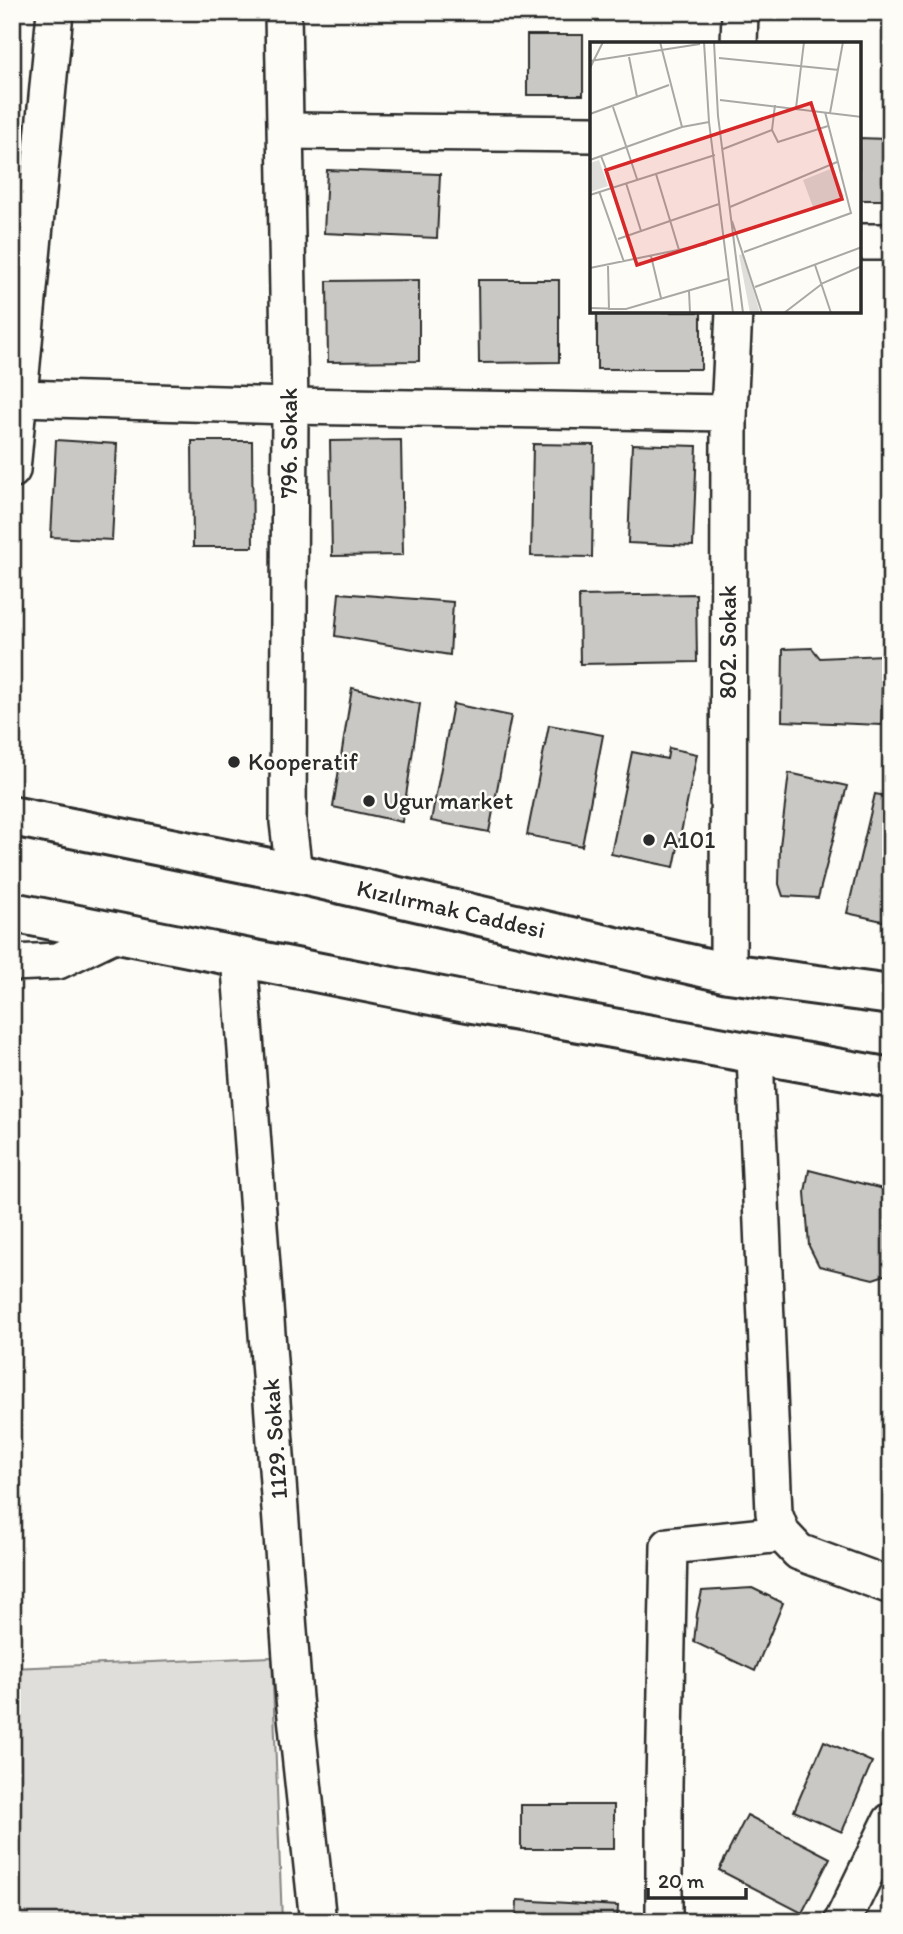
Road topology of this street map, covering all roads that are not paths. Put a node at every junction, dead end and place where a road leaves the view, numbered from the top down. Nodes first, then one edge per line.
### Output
1 (55, 12) edge
2 (283, 12) edge
3 (740, 12) edge
4 (739, 42) edge
5 (286, 131) junction
6 (590, 134) edge
7 (28, 146) edge
8 (861, 242) edge
9 (891, 242) edge
10 (734, 313) edge
11 (20, 398) junction
12 (290, 406) junction
13 (729, 413) junction
14 (12, 470) edge
15 (12, 816) edge
16 (294, 873) junction
17 (12, 912) edge
18 (116, 933) junction
19 (239, 956) junction
20 (12, 963) edge
21 (728, 973) junction
22 (891, 995) edge
23 (755, 1055) junction
24 (891, 1078) edge
25 (782, 1534) junction
26 (891, 1586) edge
27 (891, 1821) edge
28 (318, 1922) edge
29 (664, 1922) edge
30 (842, 1922) edge

1 - 7 street
2 - 5 street, 796. Sokak
3 - 4 street
5 - 6 street
5 - 12 street, 796. Sokak
7 - 11 street
8 - 9 street
10 - 13 street, 802. Sokak
11 - 12 street
11 - 14 street
12 - 13 street
12 - 16 street, 796. Sokak
13 - 21 street, 802. Sokak
15 - 16 main road, Kızılırmak Caddesi
16 - 21 main road, Kızılırmak Caddesi
17 - 18 main road
18 - 19 main road
18 - 20 street
19 - 23 main road
19 - 28 street, 1129. Sokak
21 - 22 main road, Kızılırmak Caddesi
23 - 24 main road
23 - 25 street
25 - 26 street
25 - 29 street
27 - 30 street

